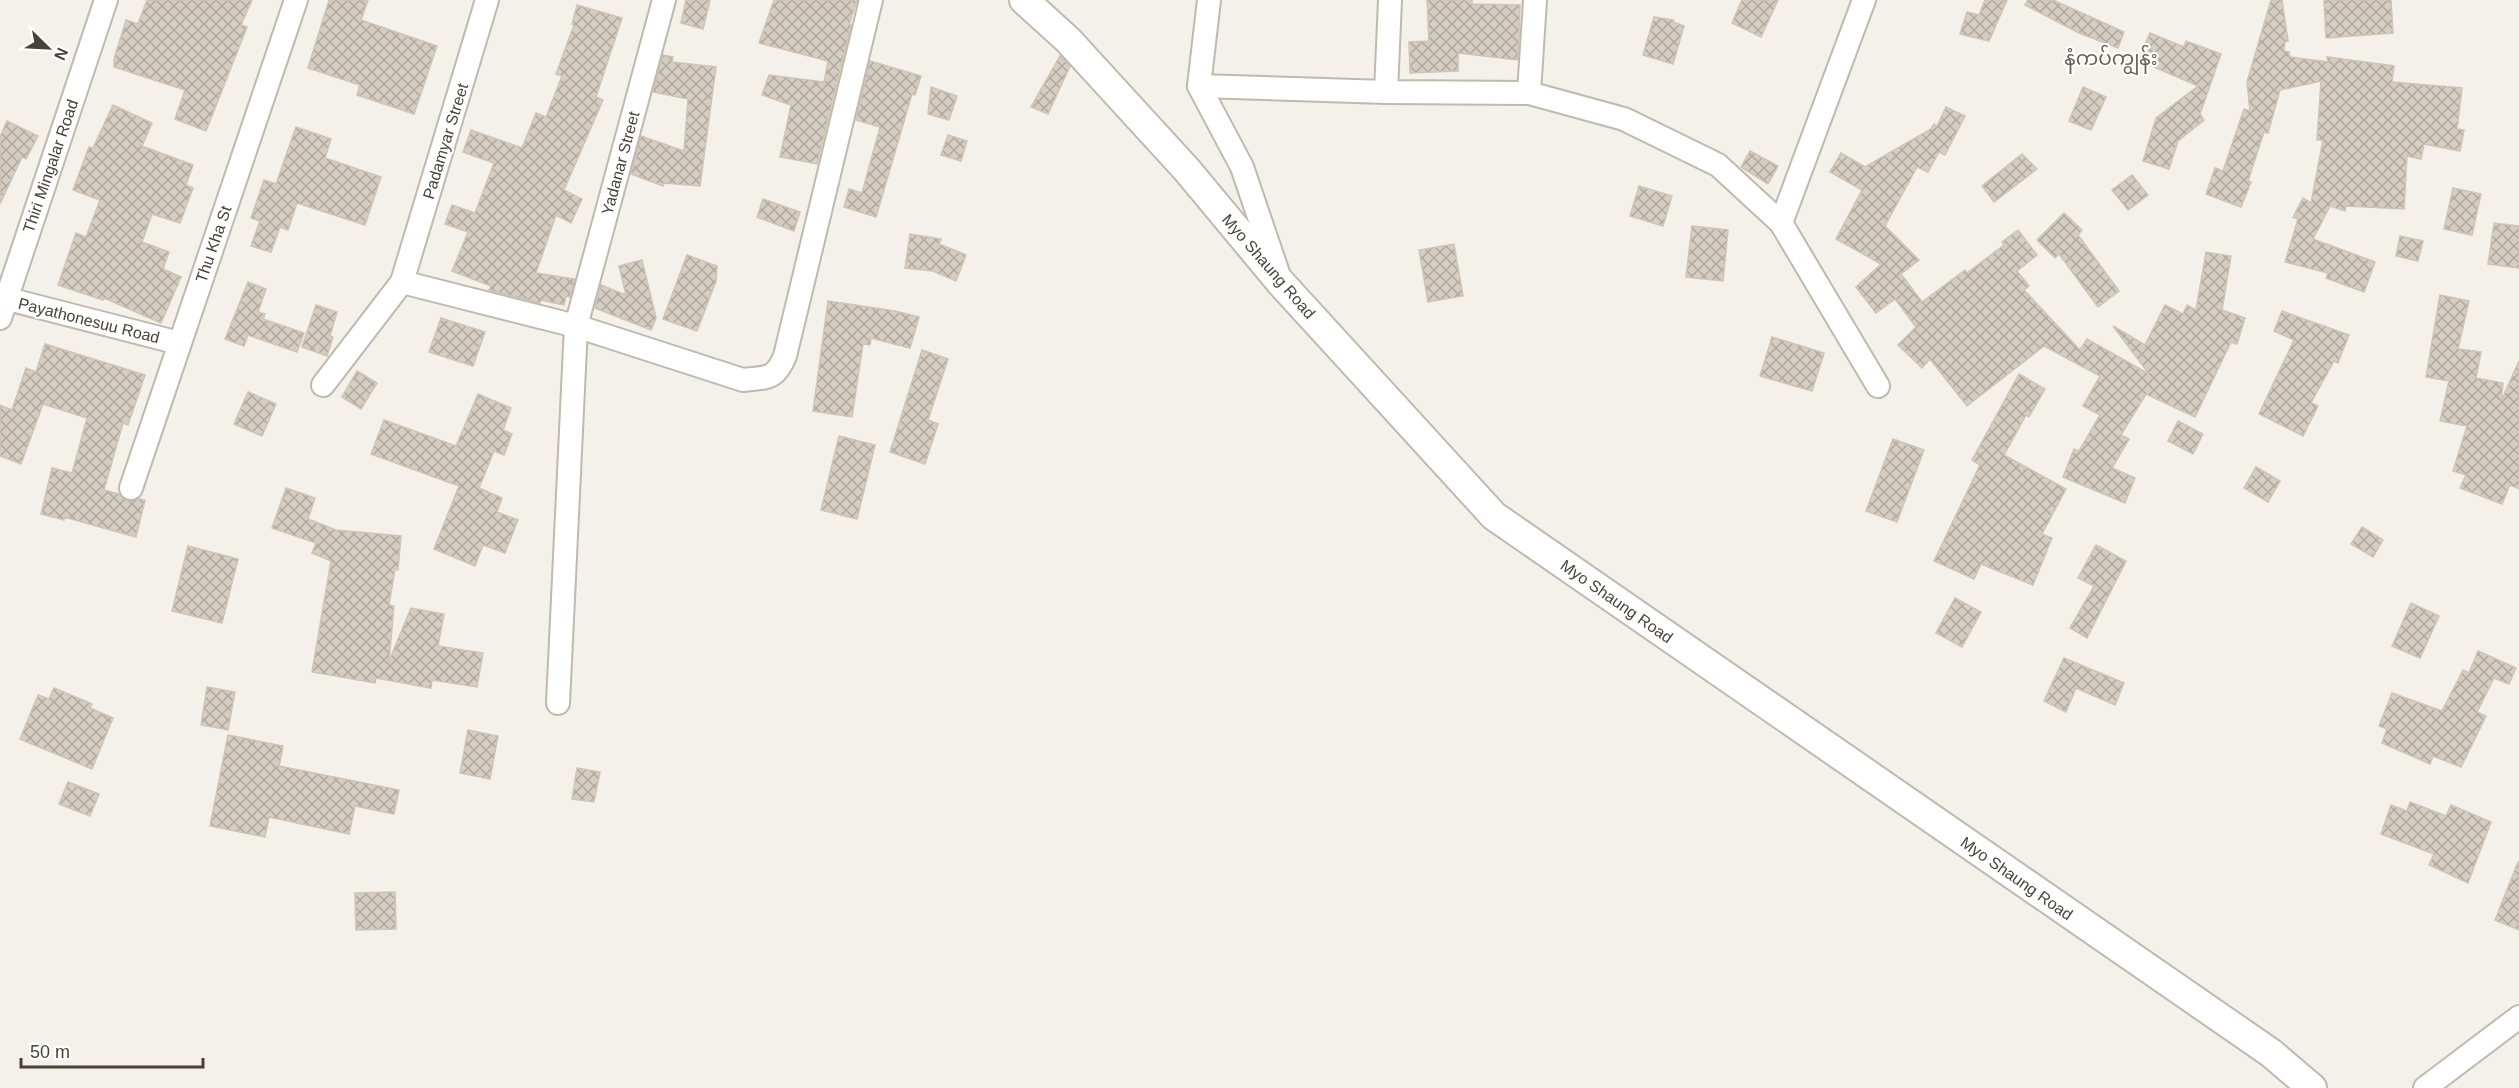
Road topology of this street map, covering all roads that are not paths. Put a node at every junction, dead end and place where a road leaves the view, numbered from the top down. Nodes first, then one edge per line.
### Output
1 (106, 0) edge
2 (296, 0) edge
3 (487, 0) edge
4 (664, 0) edge
5 (871, 0) edge
6 (1024, 0) edge
7 (1209, 0) edge
8 (1390, 0) edge
9 (1535, 0) edge
10 (1864, 0) edge
11 (1199, 86) junction
12 (1386, 92) junction
13 (1529, 93) junction
14 (1781, 223) junction
15 (402, 282) junction
16 (1281, 283) junction
17 (2, 304) edge
18 (576, 326) junction
19 (179, 343) junction
20 (324, 385) dead end
21 (1878, 387) dead end
22 (131, 488) dead end
23 (558, 703) dead end
24 (2519, 1017) edge
25 (2312, 1088) edge
26 (2425, 1088) edge

1 - 17 street, Thiri Mingalar Road
2 - 19 street, Thu Kha St
3 - 15 street, Padamyar Street
4 - 18 street, Yadanar Street
5 - 18 street
6 - 16 street, Myo Shaung Road
7 - 11 street
8 - 12 street
9 - 13 street
10 - 14 street
11 - 12 street
11 - 16 street
12 - 13 street
13 - 14 street
14 - 21 street
15 - 18 street
15 - 20 street
16 - 25 street, Myo Shaung Road
17 - 19 street, Payathonesuu Road
18 - 23 street, Yadanar Street
19 - 22 street, Thu Kha St
24 - 26 street

